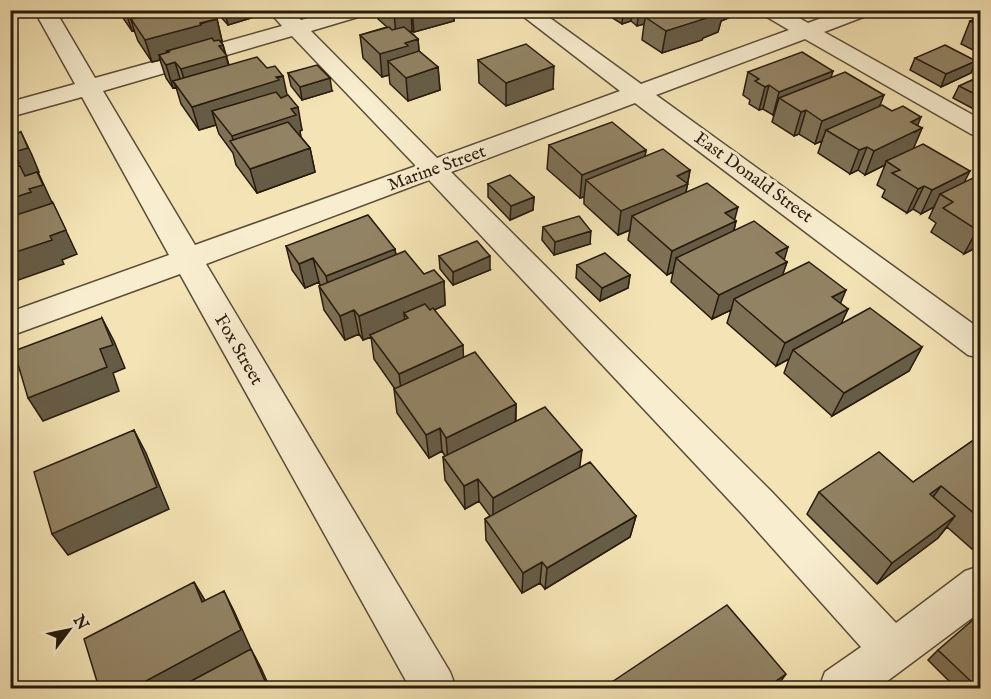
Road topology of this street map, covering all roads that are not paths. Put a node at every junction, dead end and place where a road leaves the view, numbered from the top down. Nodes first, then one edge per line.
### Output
1 (44, 10) edge
2 (361, 10) edge
3 (525, 10) edge
4 (769, 10) edge
5 (864, 10) edge
6 (287, 20) edge
7 (806, 32) junction
8 (88, 88) junction
9 (639, 95) junction
10 (10, 110) edge
11 (981, 129) edge
12 (433, 170) junction
13 (187, 260) junction
14 (10, 325) edge
15 (981, 346) edge
16 (981, 585) edge
17 (893, 651) junction
18 (434, 688) edge
19 (841, 688) edge

1 - 8 street, Fox Street
2 - 6 street
3 - 9 street, East Donald Street
4 - 7 street
5 - 7 street, Marine Street
6 - 8 street
6 - 12 street
7 - 9 street, Marine Street
7 - 11 street
8 - 10 street
8 - 13 street, Fox Street
9 - 12 street, Marine Street
9 - 15 street, East Donald Street
12 - 13 street, Marine Street
12 - 17 street
13 - 14 street, Marine Street
13 - 18 street, Fox Street
16 - 17 street
17 - 19 street

